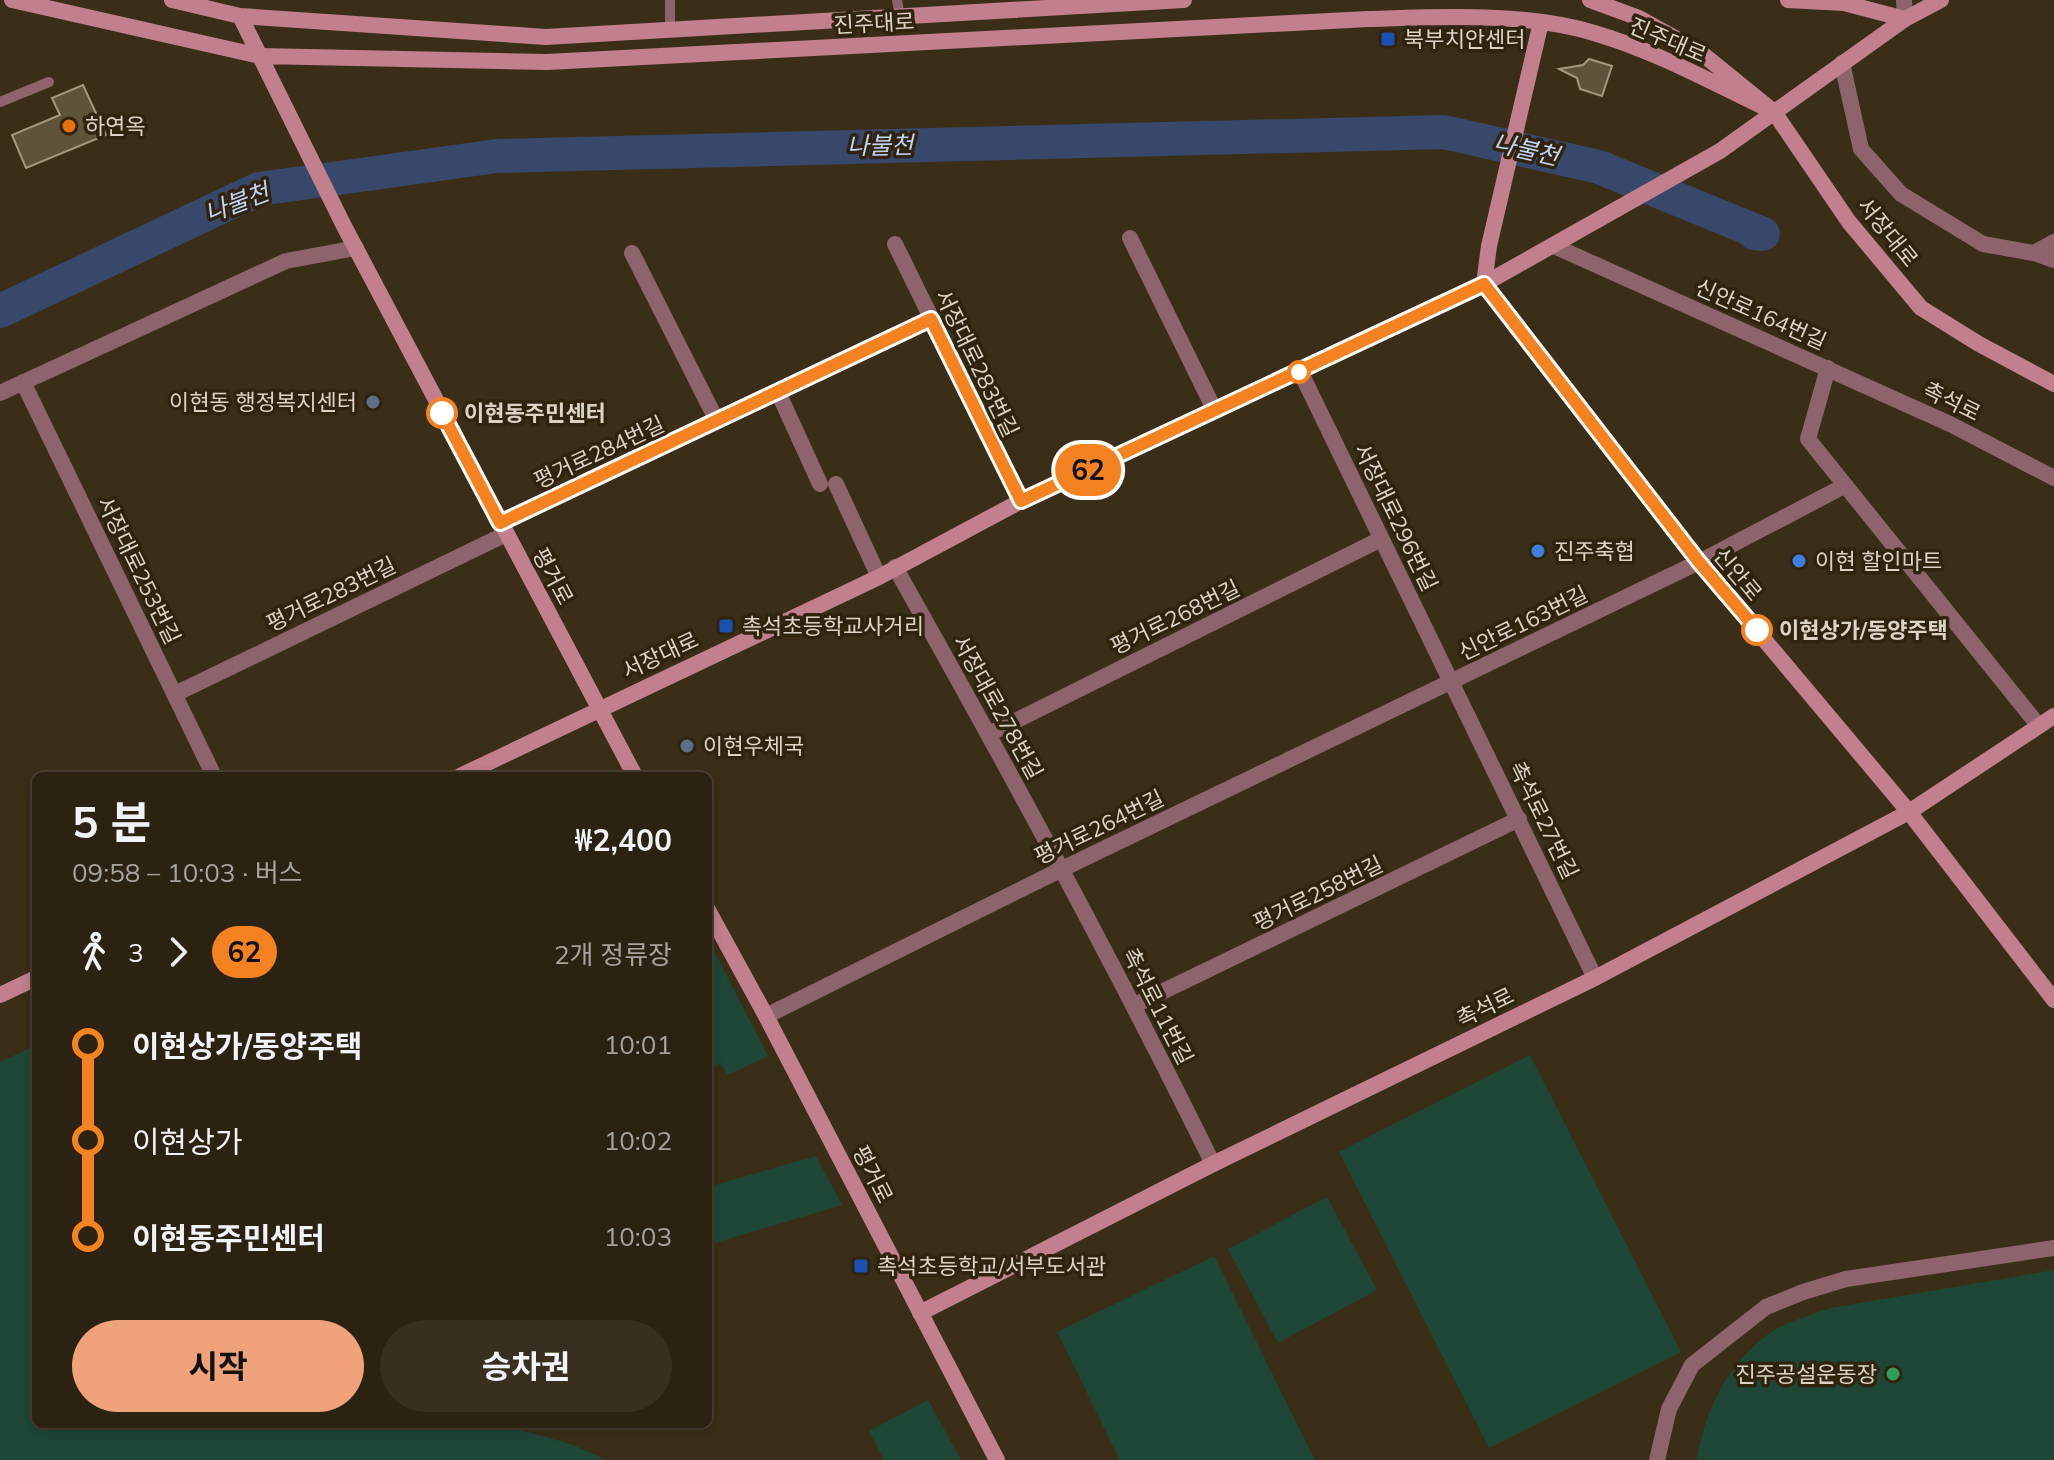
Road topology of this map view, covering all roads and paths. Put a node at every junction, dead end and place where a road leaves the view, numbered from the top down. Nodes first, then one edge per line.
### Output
1 (12, 0) edge
2 (172, 0) edge
3 (670, 0) edge
4 (1184, 0) edge
5 (1590, 0) edge
6 (1788, 0) edge
7 (1904, 0) edge
8 (1941, 0) edge
9 (1844, 2) edge
10 (1070, 3) edge
11 (207, 4) edge
12 (898, 8) edge
13 (240, 16) junction
14 (1905, 19) junction
15 (1541, 22) junction
16 (670, 29) junction
17 (260, 56) junction
18 (1842, 63) junction
19 (49, 82) dead end
20 (0, 102) edge
21 (1774, 112) junction
22 (1130, 238) dead end
23 (2054, 242) edge
24 (895, 244) dead end
25 (1554, 246) junction
26 (356, 248) junction
27 (632, 253) dead end
28 (2034, 253) junction
29 (2054, 260) edge
30 (1484, 284) junction
31 (931, 319) junction
32 (1828, 368) junction
33 (1300, 371) junction
34 (23, 382) junction
35 (2054, 384) edge
36 (778, 392) junction
37 (0, 393) edge
38 (1215, 411) junction
39 (717, 421) junction
40 (2054, 478) edge
41 (1844, 486) junction
42 (1021, 501) junction
43 (503, 529) junction
44 (1381, 539) junction
45 (1699, 562) junction
46 (895, 567) junction
47 (879, 577) junction
48 (1452, 682) junction
49 (175, 694) junction
50 (598, 709) junction
51 (2054, 716) edge
52 (2038, 725) junction
53 (989, 734) junction
54 (212, 772) edge
55 (468, 772) edge
56 (633, 772) edge
57 (1909, 812) junction
58 (1519, 819) junction
59 (1060, 870) junction
60 (712, 917) edge
61 (1595, 978) junction
62 (32, 980) edge
63 (0, 995) edge
64 (2054, 1000) edge
65 (1135, 1005) junction
66 (766, 1016) junction
67 (1213, 1164) junction
68 (2054, 1248) edge
69 (920, 1313) junction
70 (997, 1460) edge
71 (1657, 1460) edge

1 - 17 street, 진주대로
2 - 11 street, 진주대로
3 - 16 lane
4 - 10 street, 진주대로
5 - 21 street, 진주대로
6 - 9 street
7 - 14 street
8 - 14 street
9 - 14 street
10 - 12 street, 진주대로
11 - 13 street, 진주대로
12 - 16 street, 진주대로
13 - 16 street, 진주대로
13 - 17 street
14 - 18 street
15 - 17 street, 진주대로
15 - 21 street, 진주대로
15 - 30 street
17 - 26 street, 평거로
18 - 21 street
18 - 28 street
19 - 20 lane
21 - 25 street, 서장대로
21 - 35 street, 서장대로
22 - 38 street
23 - 28 street
24 - 31 street, 서장대로283번길
25 - 30 street, 서장대로
25 - 32 street, 신안로164번길
26 - 34 street
26 - 43 street, 평거로
27 - 39 street
28 - 29 street
30 - 33 street, 서장대로
30 - 45 street, 신안로
31 - 36 street, 평거로284번길
31 - 42 street, 서장대로283번길
32 - 40 street, 촉석로
32 - 41 street, 신안로164번길
33 - 38 street, 서장대로
33 - 44 street, 서장대로296번길
34 - 37 street
34 - 49 street, 서장대로253번길
36 - 39 street, 평거로284번길
36 - 47 street
38 - 42 street, 서장대로
39 - 43 street, 평거로284번길
41 - 45 street
41 - 52 street, 신안로164번길
42 - 46 street, 서장대로
43 - 49 street, 평거로283번길
43 - 50 street, 평거로
44 - 48 street, 서장대로296번길
44 - 53 street, 평거로268번길
45 - 48 street, 신안로163번길
45 - 57 street, 신안로
46 - 47 street, 서장대로
46 - 53 street, 서장대로278번길
47 - 50 street, 서장대로
48 - 58 street, 촉석로27번길
48 - 59 street, 평거로264번길
49 - 54 street, 서장대로253번길
50 - 55 street, 서장대로
50 - 56 street, 평거로
51 - 52 street, 촉석로
52 - 57 street, 촉석로
53 - 59 street, 서장대로278번길
57 - 61 street, 촉석로
57 - 64 street, 신안로
58 - 61 street, 촉석로27번길
58 - 65 street, 평거로258번길
59 - 65 street, 촉석로11번길
59 - 66 street, 평거로264번길
60 - 66 street, 평거로
61 - 67 street, 촉석로
62 - 63 street
65 - 67 street, 촉석로11번길
66 - 69 street, 평거로
67 - 69 street, 촉석로
68 - 71 street
69 - 70 street, 평거로

